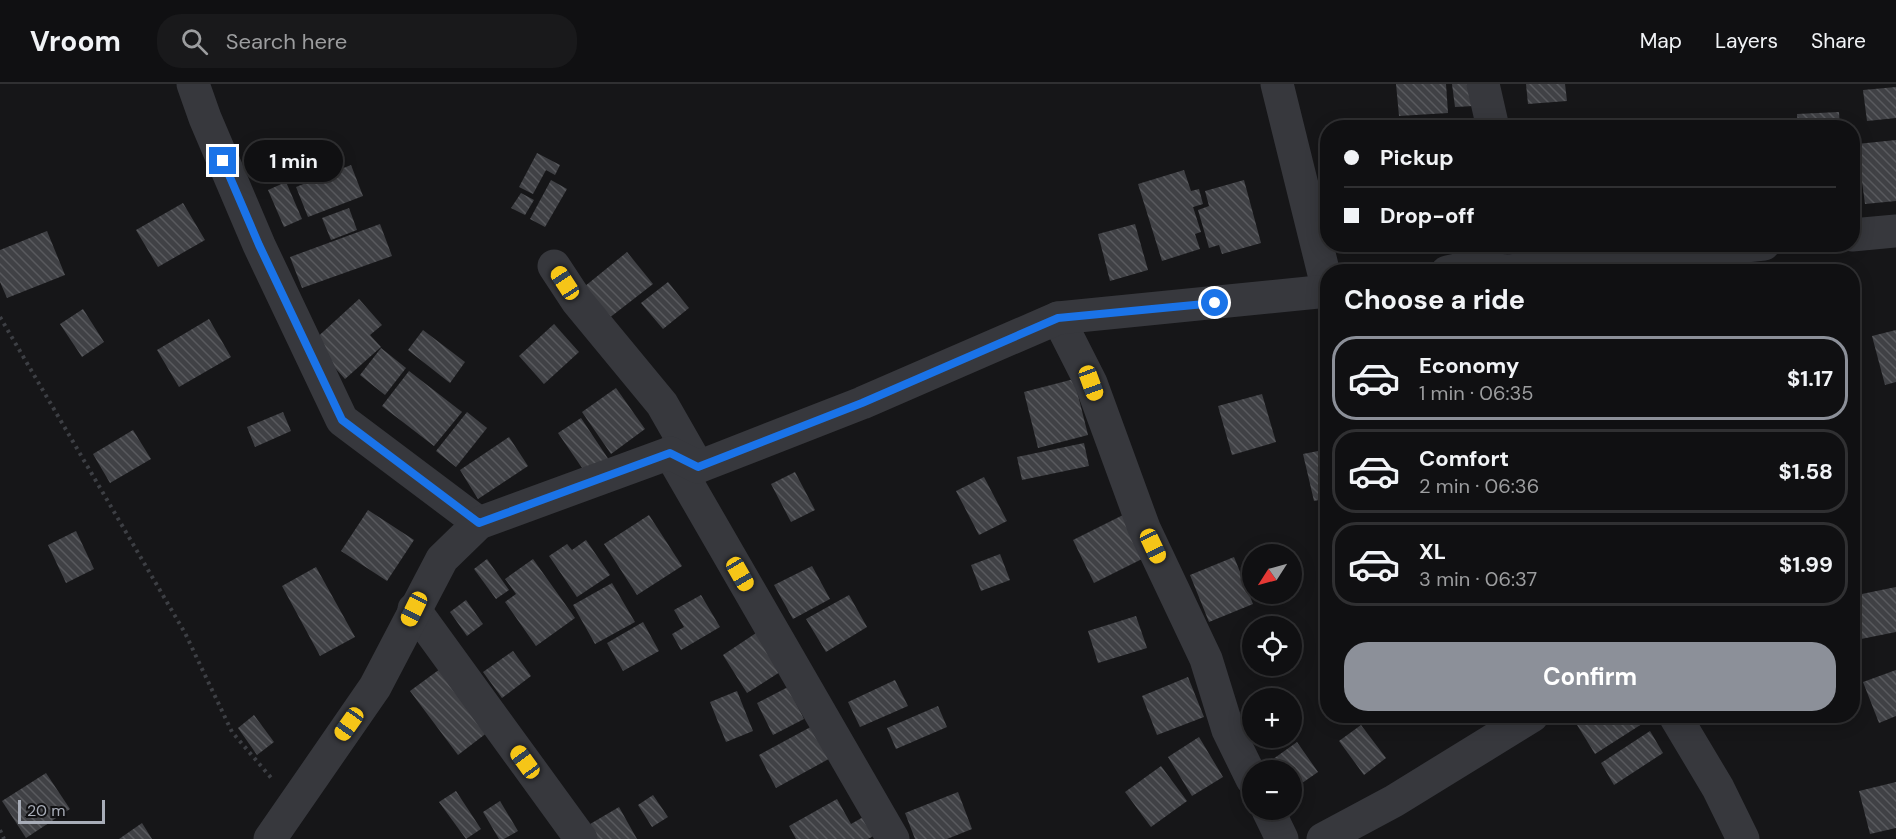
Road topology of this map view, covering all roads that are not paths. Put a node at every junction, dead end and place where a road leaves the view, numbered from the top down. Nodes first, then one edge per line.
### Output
1 (194, 84) edge
2 (1277, 84) edge
3 (1483, 84) edge
4 (1491, 120) edge
5 (1896, 231) edge
6 (1860, 234) edge
7 (1688, 252) edge
8 (1321, 264) edge
9 (1575, 264) edge
10 (554, 266) dead end
11 (1320, 292) edge
12 (1058, 318) junction
13 (684, 460) junction
14 (479, 523) junction
15 (414, 609) junction
16 (1521, 723) edge
17 (1679, 723) edge
18 (1243, 760) edge
19 (1273, 820) edge
20 (270, 839) edge
21 (581, 839) edge
22 (893, 839) edge
23 (1282, 839) edge
24 (1323, 839) edge
25 (1743, 839) edge

1 - 14 street
2 - 8 street
3 - 4 street
5 - 6 street
7 - 9 street
10 - 13 street
11 - 12 street
12 - 13 street
12 - 18 street
13 - 14 street
13 - 22 street
14 - 15 street
15 - 20 street
15 - 21 street
16 - 24 street
17 - 25 street
19 - 23 street

